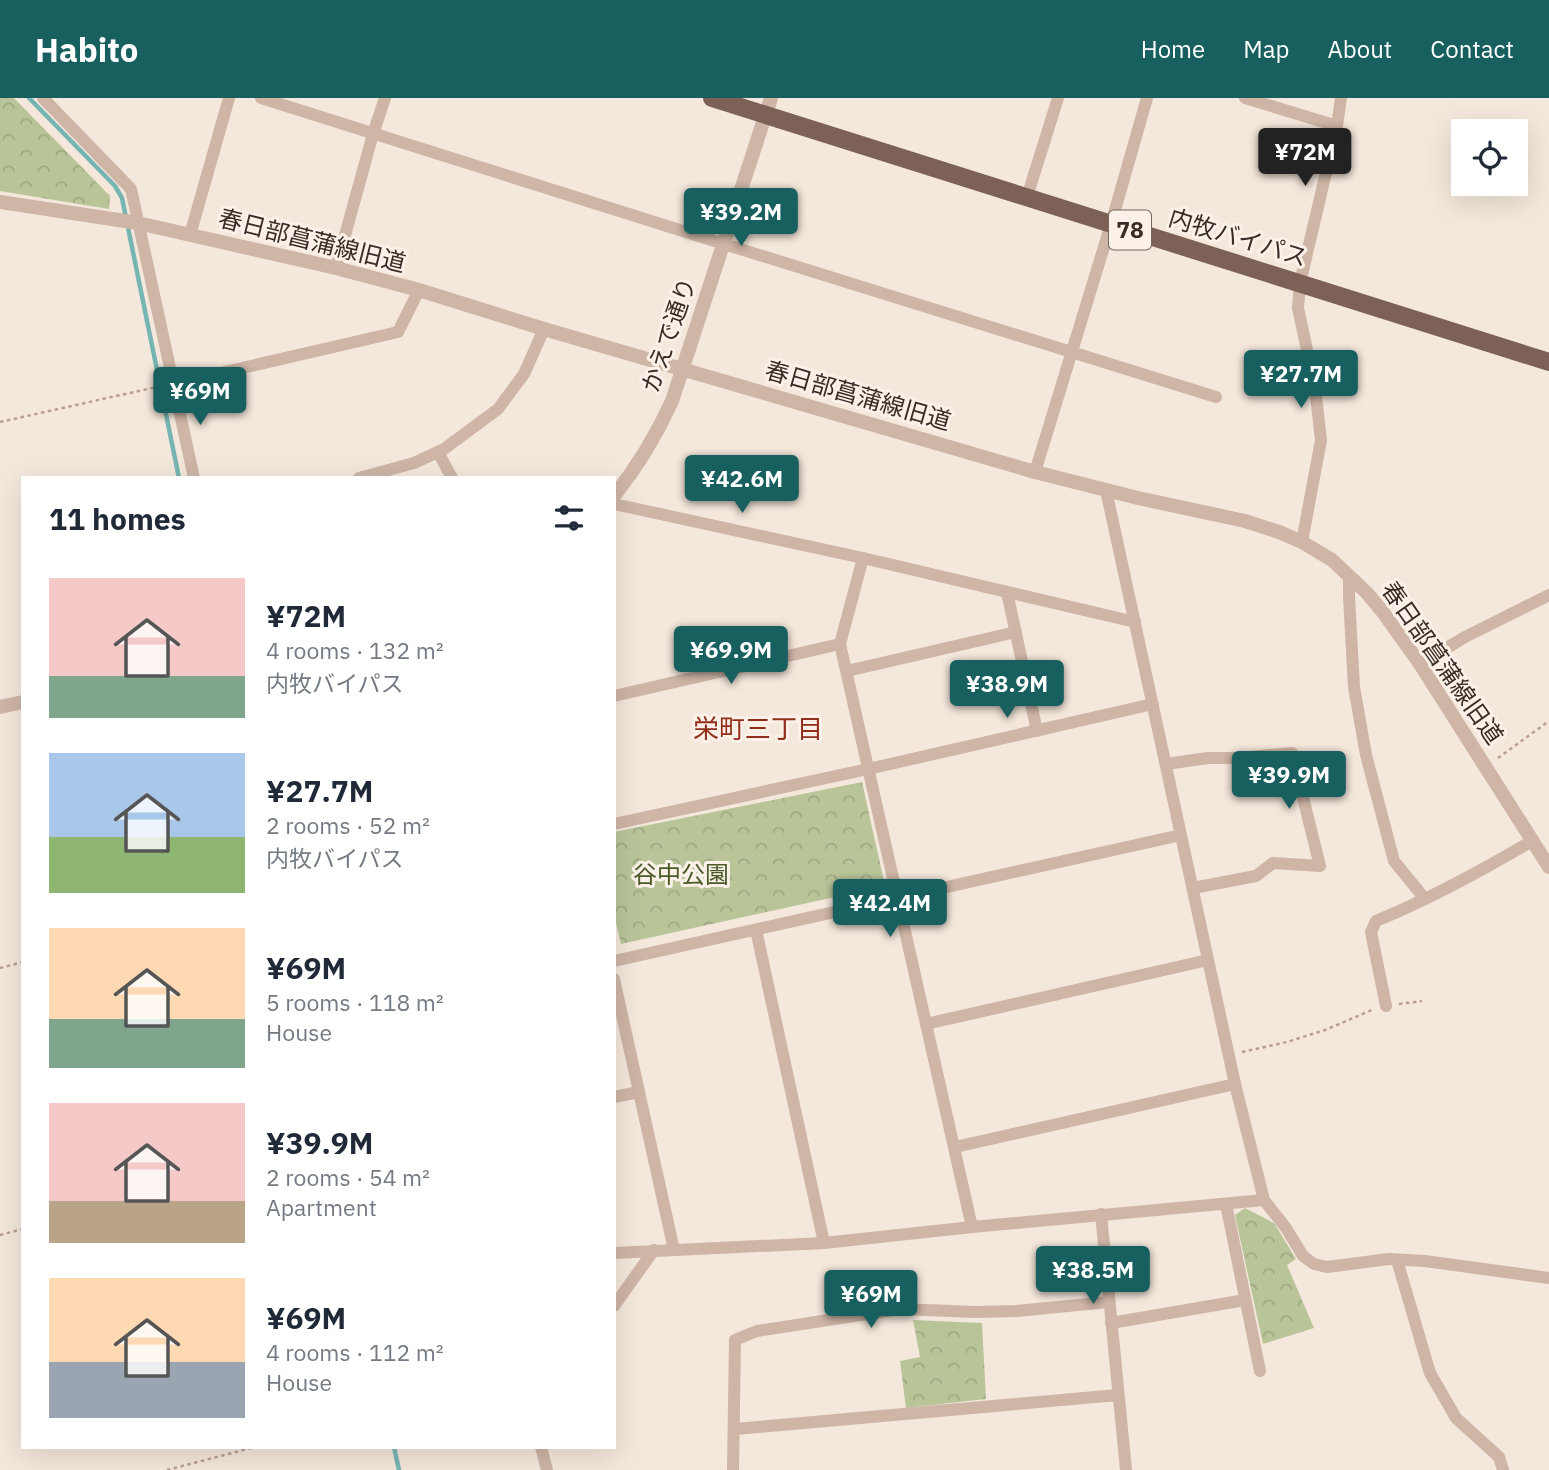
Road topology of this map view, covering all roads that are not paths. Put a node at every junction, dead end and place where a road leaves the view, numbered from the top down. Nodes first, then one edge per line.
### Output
1 (43, 98) edge
2 (229, 98) edge
3 (261, 98) edge
4 (385, 98) edge
5 (712, 98) edge
6 (1058, 98) edge
7 (1147, 98) edge
8 (1245, 98) edge
9 (1341, 98) edge
10 (769, 107) edge
11 (1337, 126) junction
12 (373, 134) junction
13 (1027, 197) junction
14 (0, 202) edge
15 (138, 223) junction
16 (1111, 224) junction
17 (190, 235) junction
18 (724, 244) junction
19 (336, 268) junction
20 (1300, 283) junction
21 (419, 290) junction
22 (544, 329) junction
23 (1071, 352) junction
24 (1549, 362) edge
25 (683, 369) junction
26 (173, 384) junction
27 (1216, 397) dead end
28 (438, 452) junction
29 (1035, 472) junction
30 (194, 476) edge
31 (366, 476) edge
32 (451, 476) edge
33 (1106, 490) junction
34 (616, 493) edge
35 (616, 504) edge
36 (1302, 542) junction
37 (863, 558) junction
38 (1349, 576) junction
39 (1007, 592) junction
40 (1549, 595) edge
41 (1135, 622) junction
42 (1016, 632) junction
43 (841, 644) junction
44 (1420, 664) junction
45 (846, 671) junction
46 (616, 696) edge
47 (21, 702) edge
48 (1153, 704) junction
49 (0, 707) edge
50 (1037, 731) junction
51 (1166, 764) junction
52 (868, 769) junction
53 (616, 824) edge
54 (1181, 835) junction
55 (1532, 841) junction
56 (1549, 867) edge
57 (1193, 888) junction
58 (897, 897) junction
59 (1425, 900) junction
60 (756, 930) junction
61 (1208, 960) junction
62 (616, 961) edge
63 (616, 988) edge
64 (1386, 1006) road end
65 (926, 1024) junction
66 (1236, 1084) junction
67 (639, 1092) junction
68 (616, 1097) edge
69 (955, 1147) junction
70 (1264, 1200) junction
71 (1226, 1204) junction
72 (1101, 1214) junction
73 (972, 1227) junction
74 (824, 1243) junction
75 (654, 1250) junction
76 (674, 1250) junction
77 (616, 1253) edge
78 (1397, 1260) junction
79 (1549, 1278) edge
80 (1245, 1300) junction
81 (1109, 1301) junction
82 (616, 1303) edge
83 (1111, 1323) junction
84 (1259, 1371) dead end
85 (1118, 1395) junction
86 (734, 1429) junction
87 (542, 1449) edge
88 (547, 1470) edge
89 (733, 1470) edge
90 (1126, 1470) edge
91 (1503, 1470) edge

1 - 15 street
2 - 17 street
3 - 12 street
4 - 12 street
5 - 10 main road, 内牧バイパス / 78
6 - 13 street
7 - 16 street
8 - 11 street
9 - 11 street
10 - 13 main road, 内牧バイパス / 78
10 - 18 street, かえで通り
11 - 20 street
12 - 18 street
12 - 19 street
13 - 16 main road, 内牧バイパス / 78
14 - 15 street, 春日部菖蒲線旧道
15 - 17 street, 春日部菖蒲線旧道
15 - 26 street
16 - 20 main road, 内牧バイパス / 78
16 - 23 street
17 - 19 street, 春日部菖蒲線旧道
18 - 23 street
18 - 25 street, かえで通り
19 - 21 street, 春日部菖蒲線旧道
20 - 24 main road, 内牧バイパス / 78
20 - 36 street
21 - 22 street, 春日部菖蒲線旧道
21 - 26 street
22 - 25 street, 春日部菖蒲線旧道
22 - 28 street
23 - 27 street
23 - 29 street
25 - 29 street, 春日部菖蒲線旧道
25 - 34 street, かえで通り
26 - 30 street
28 - 31 street
28 - 32 street
29 - 33 street, 春日部菖蒲線旧道
33 - 36 street, 春日部菖蒲線旧道
33 - 41 street
35 - 37 street
36 - 38 street, 春日部菖蒲線旧道
37 - 39 street
37 - 43 street
38 - 44 street, 春日部菖蒲線旧道
38 - 59 street
39 - 41 street
39 - 42 street
40 - 44 street
41 - 48 street
42 - 45 street
42 - 50 street
43 - 45 street
43 - 46 street
44 - 55 street, 春日部菖蒲線旧道
45 - 52 street
47 - 49 street
48 - 50 street
48 - 51 street
50 - 52 street
51 - 54 street
51 - 57 street
52 - 53 street
52 - 58 street
54 - 57 street
54 - 58 street
55 - 56 street, 春日部菖蒲線旧道
55 - 59 street
57 - 61 street
58 - 60 street
58 - 65 street
59 - 64 street
60 - 62 street
60 - 74 street
61 - 65 street
61 - 66 street
63 - 67 street
65 - 69 street
66 - 69 street
66 - 70 street
67 - 68 street
67 - 76 street
69 - 73 street
70 - 71 street
70 - 78 street
71 - 72 street
71 - 80 street
72 - 73 street
72 - 81 street
73 - 74 street
74 - 76 street
75 - 76 street
75 - 77 street
75 - 82 street
78 - 79 street
78 - 91 street
80 - 83 street
80 - 84 street
81 - 83 street
81 - 86 street
83 - 85 street
85 - 86 street
85 - 90 street
86 - 89 street
87 - 88 street

